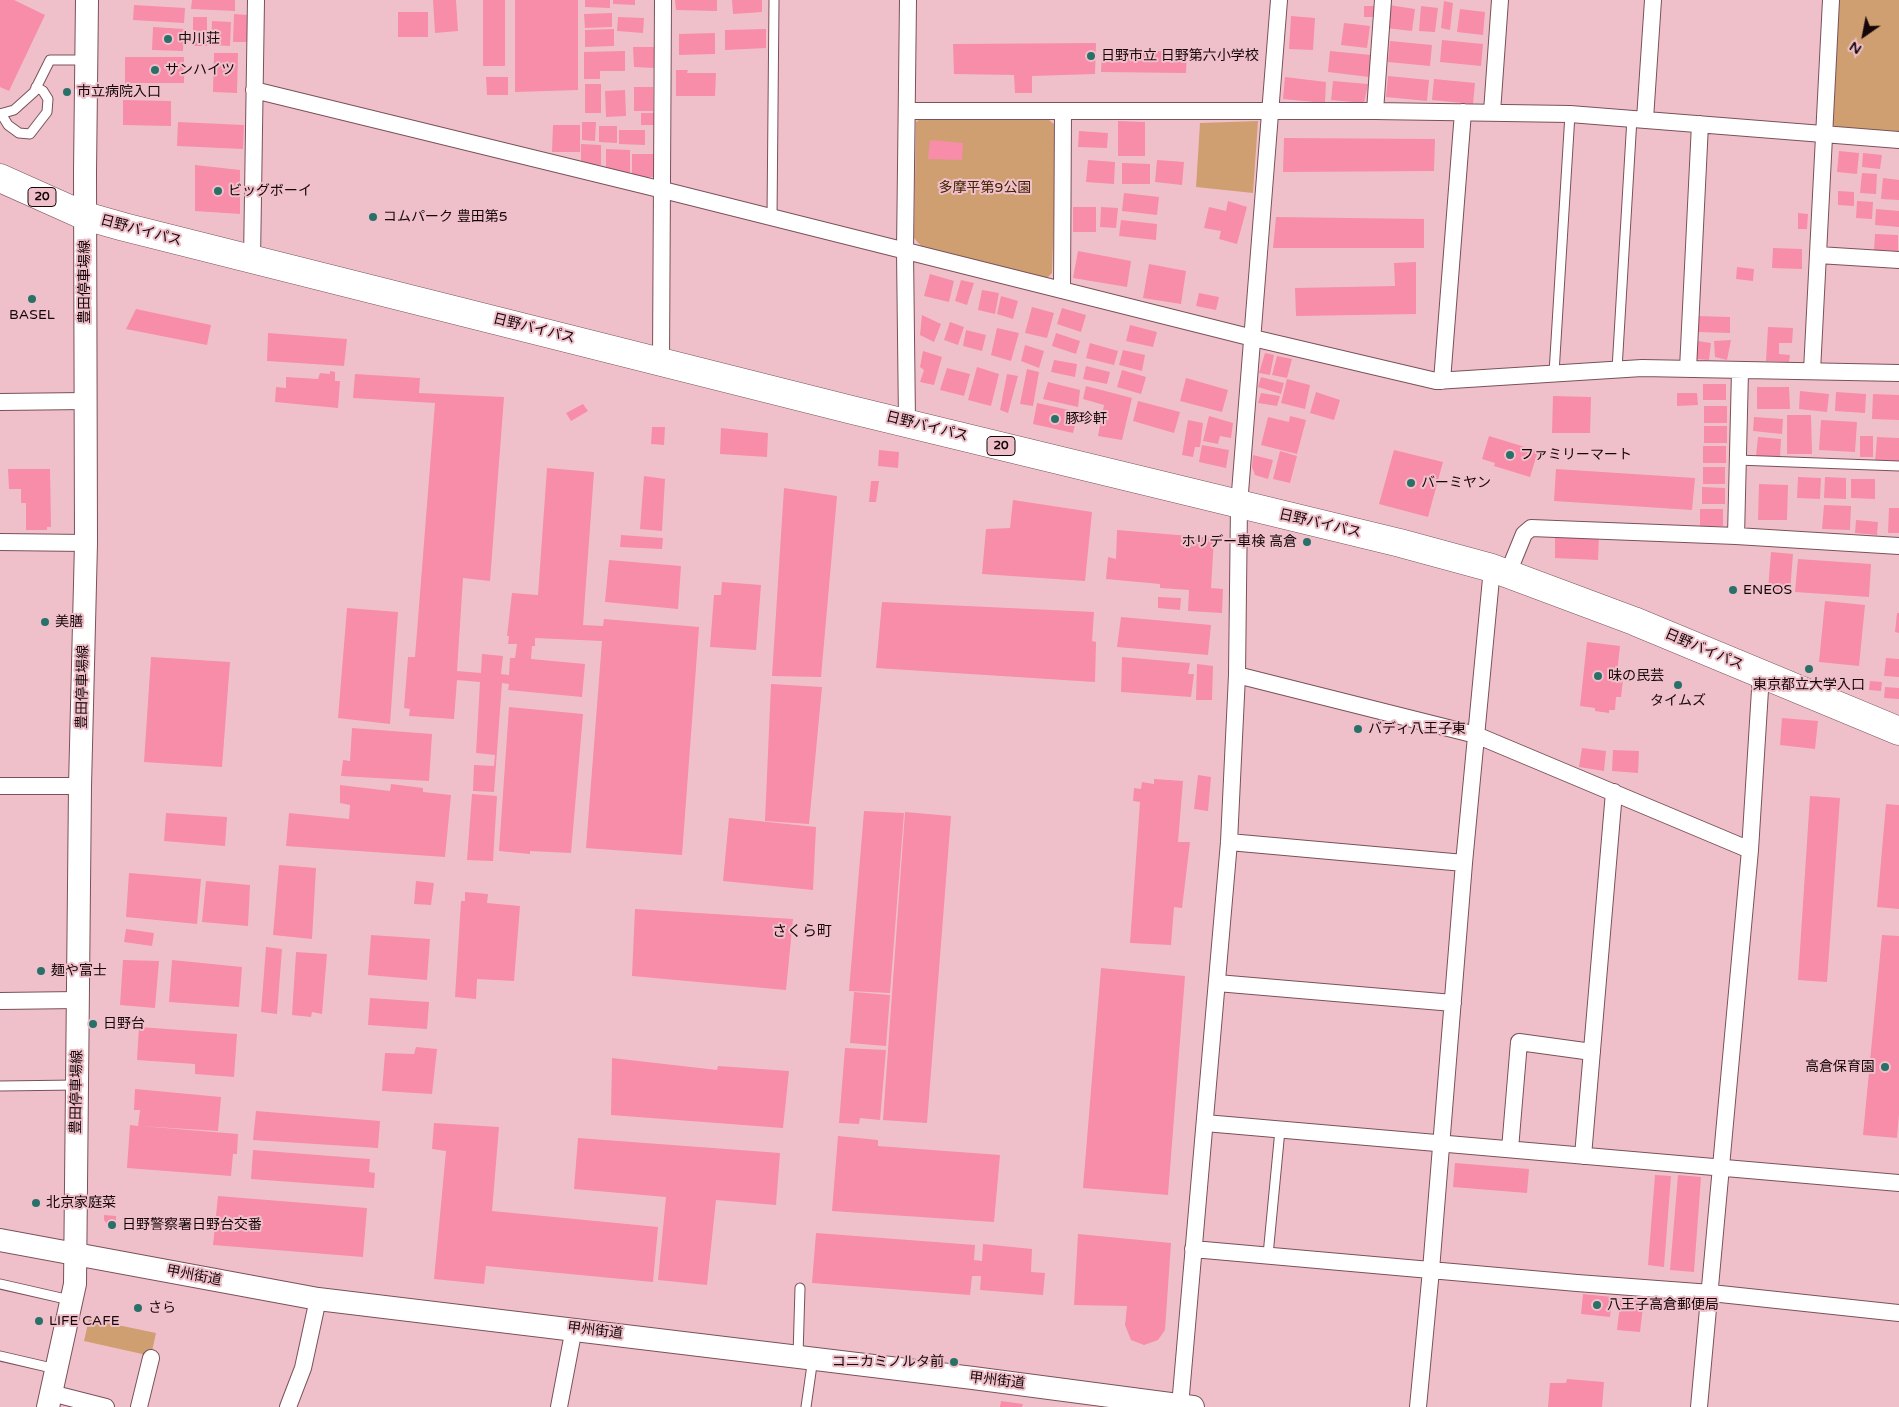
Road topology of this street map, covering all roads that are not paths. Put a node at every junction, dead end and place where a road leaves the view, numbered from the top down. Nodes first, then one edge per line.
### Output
1 (87, 0) edge
2 (256, 0) edge
3 (663, 0) edge
4 (774, 0) edge
5 (908, 0) edge
6 (1279, 0) edge
7 (1383, 0) edge
8 (1500, 0) edge
9 (1653, 0) edge
10 (1831, 0) edge
11 (86, 60) junction
12 (36, 87) junction
13 (254, 90) junction
14 (907, 111) junction
15 (1375, 111) junction
16 (1063, 112) junction
17 (1270, 112) junction
18 (1463, 112) junction
19 (1492, 112) junction
20 (1570, 114) junction
21 (1, 115) edge
22 (1639, 118) junction
23 (1700, 124) junction
24 (1824, 135) junction
25 (1899, 140) edge
26 (0, 178) edge
27 (662, 190) junction
28 (85, 216) junction
29 (772, 218) junction
30 (905, 252) junction
31 (1818, 255) junction
32 (252, 260) junction
33 (1899, 260) edge
34 (1062, 290) junction
35 (1253, 338) junction
36 (661, 360) junction
37 (1688, 368) junction
38 (1617, 369) junction
39 (1740, 371) junction
40 (1812, 371) junction
41 (1554, 373) junction
42 (1899, 373) edge
43 (1442, 381) junction
44 (0, 402) edge
45 (85, 402) junction
46 (907, 422) junction
47 (1737, 460) junction
48 (1899, 466) edge
49 (1239, 505) junction
50 (1736, 536) junction
51 (0, 542) edge
52 (86, 544) junction
53 (1899, 546) edge
54 (1500, 571) junction
55 (1761, 674) junction
56 (1237, 675) junction
57 (1899, 731) edge
58 (1476, 735) junction
59 (0, 786) edge
60 (80, 786) junction
61 (1614, 792) junction
62 (1229, 842) junction
63 (1750, 850) junction
64 (1464, 863) junction
65 (1217, 983) junction
66 (78, 1000) junction
67 (0, 1001) edge
68 (1453, 1003) junction
69 (1592, 1052) junction
70 (0, 1086) edge
71 (77, 1086) junction
72 (1204, 1123) junction
73 (1280, 1130) junction
74 (1441, 1144) junction
75 (1510, 1150) junction
76 (1583, 1156) junction
77 (1722, 1168) junction
78 (1899, 1183) edge
79 (0, 1240) edge
80 (1193, 1249) junction
81 (75, 1253) junction
82 (1268, 1255) junction
83 (1431, 1270) junction
84 (0, 1284) edge
85 (800, 1288) dead end
86 (1711, 1293) junction
87 (318, 1299) junction
88 (73, 1301) junction
89 (1899, 1313) edge
90 (574, 1328) junction
91 (0, 1356) edge
92 (805, 1357) junction
93 (151, 1358) dead end
94 (57, 1369) junction
95 (50, 1400) edge
96 (1120, 1403) edge
97 (1187, 1406) edge
98 (106, 1407) edge
99 (139, 1407) edge
100 (288, 1407) edge
101 (559, 1407) edge
102 (806, 1407) edge
103 (1418, 1407) edge
104 (1699, 1407) edge

1 - 11 main road, 豊田停車場線
2 - 13 street
3 - 27 street
4 - 29 lane
5 - 14 street
6 - 17 street
7 - 15 street
8 - 19 street
9 - 22 street
10 - 24 street
11 - 12 lane
11 - 28 main road, 豊田停車場線
12 - 21 lane
12 - 21 lane
13 - 27 street
13 - 32 street
14 - 16 street
14 - 30 street
15 - 17 street
15 - 18 street
16 - 17 street
16 - 34 street
17 - 35 street
18 - 19 street
18 - 43 street
19 - 20 street
20 - 22 street
20 - 41 lane
22 - 23 street
22 - 38 lane
23 - 24 street
23 - 37 street
24 - 25 street
24 - 31 street
26 - 28 highway, 日野バイパス / 20
27 - 29 street
27 - 36 street
28 - 32 highway, 日野バイパス / 20
28 - 45 main road, 豊田停車場線
29 - 30 street
30 - 34 street
30 - 46 street
31 - 33 street
31 - 40 street
32 - 36 highway, 日野バイパス / 20
34 - 35 street
35 - 43 street
35 - 49 street
36 - 46 highway, 日野バイパス / 20
37 - 38 street
37 - 39 street
38 - 41 street
39 - 40 street
39 - 47 street
40 - 42 street
41 - 43 street
44 - 45 street
45 - 52 main road, 豊田停車場線
46 - 49 highway, 日野バイパス / 20
47 - 48 lane
47 - 50 street
49 - 54 highway, 日野バイパス / 20
49 - 56 street
50 - 53 street
50 - 54 street
51 - 52 street
52 - 60 main road, 豊田停車場線
54 - 55 highway, 日野バイパス / 20
54 - 58 street
55 - 57 highway, 日野バイパス / 20
55 - 63 street
56 - 58 street
56 - 62 street
58 - 61 street
58 - 64 street
59 - 60 street
60 - 66 main road, 豊田停車場線
61 - 63 street
61 - 69 street
62 - 64 street
62 - 65 street
63 - 77 street
64 - 68 street
65 - 68 street
65 - 72 street
66 - 67 street
66 - 71 main road, 豊田停車場線
68 - 74 street
69 - 75 street
69 - 76 street
70 - 71 lane
71 - 81 main road, 豊田停車場線
72 - 73 street
72 - 80 street
73 - 74 street
73 - 82 lane
74 - 75 street
74 - 83 street
75 - 76 street
76 - 77 street
77 - 78 street
77 - 86 street
79 - 81 main road, 甲州街道
80 - 82 street
80 - 97 street
81 - 87 main road, 甲州街道
81 - 88 main road, 豊田停車場線
82 - 83 street
83 - 86 street
83 - 103 street
84 - 88 lane
85 - 92 lane
86 - 89 street
86 - 104 street
87 - 90 main road, 甲州街道
87 - 100 street
88 - 94 main road, 豊田停車場線
90 - 92 main road, 甲州街道
90 - 101 street
91 - 94 lane
92 - 96 main road, 甲州街道
92 - 102 lane
93 - 99 street
94 - 95 main road, 豊田停車場線
95 - 98 street
96 - 97 main road, 甲州街道

